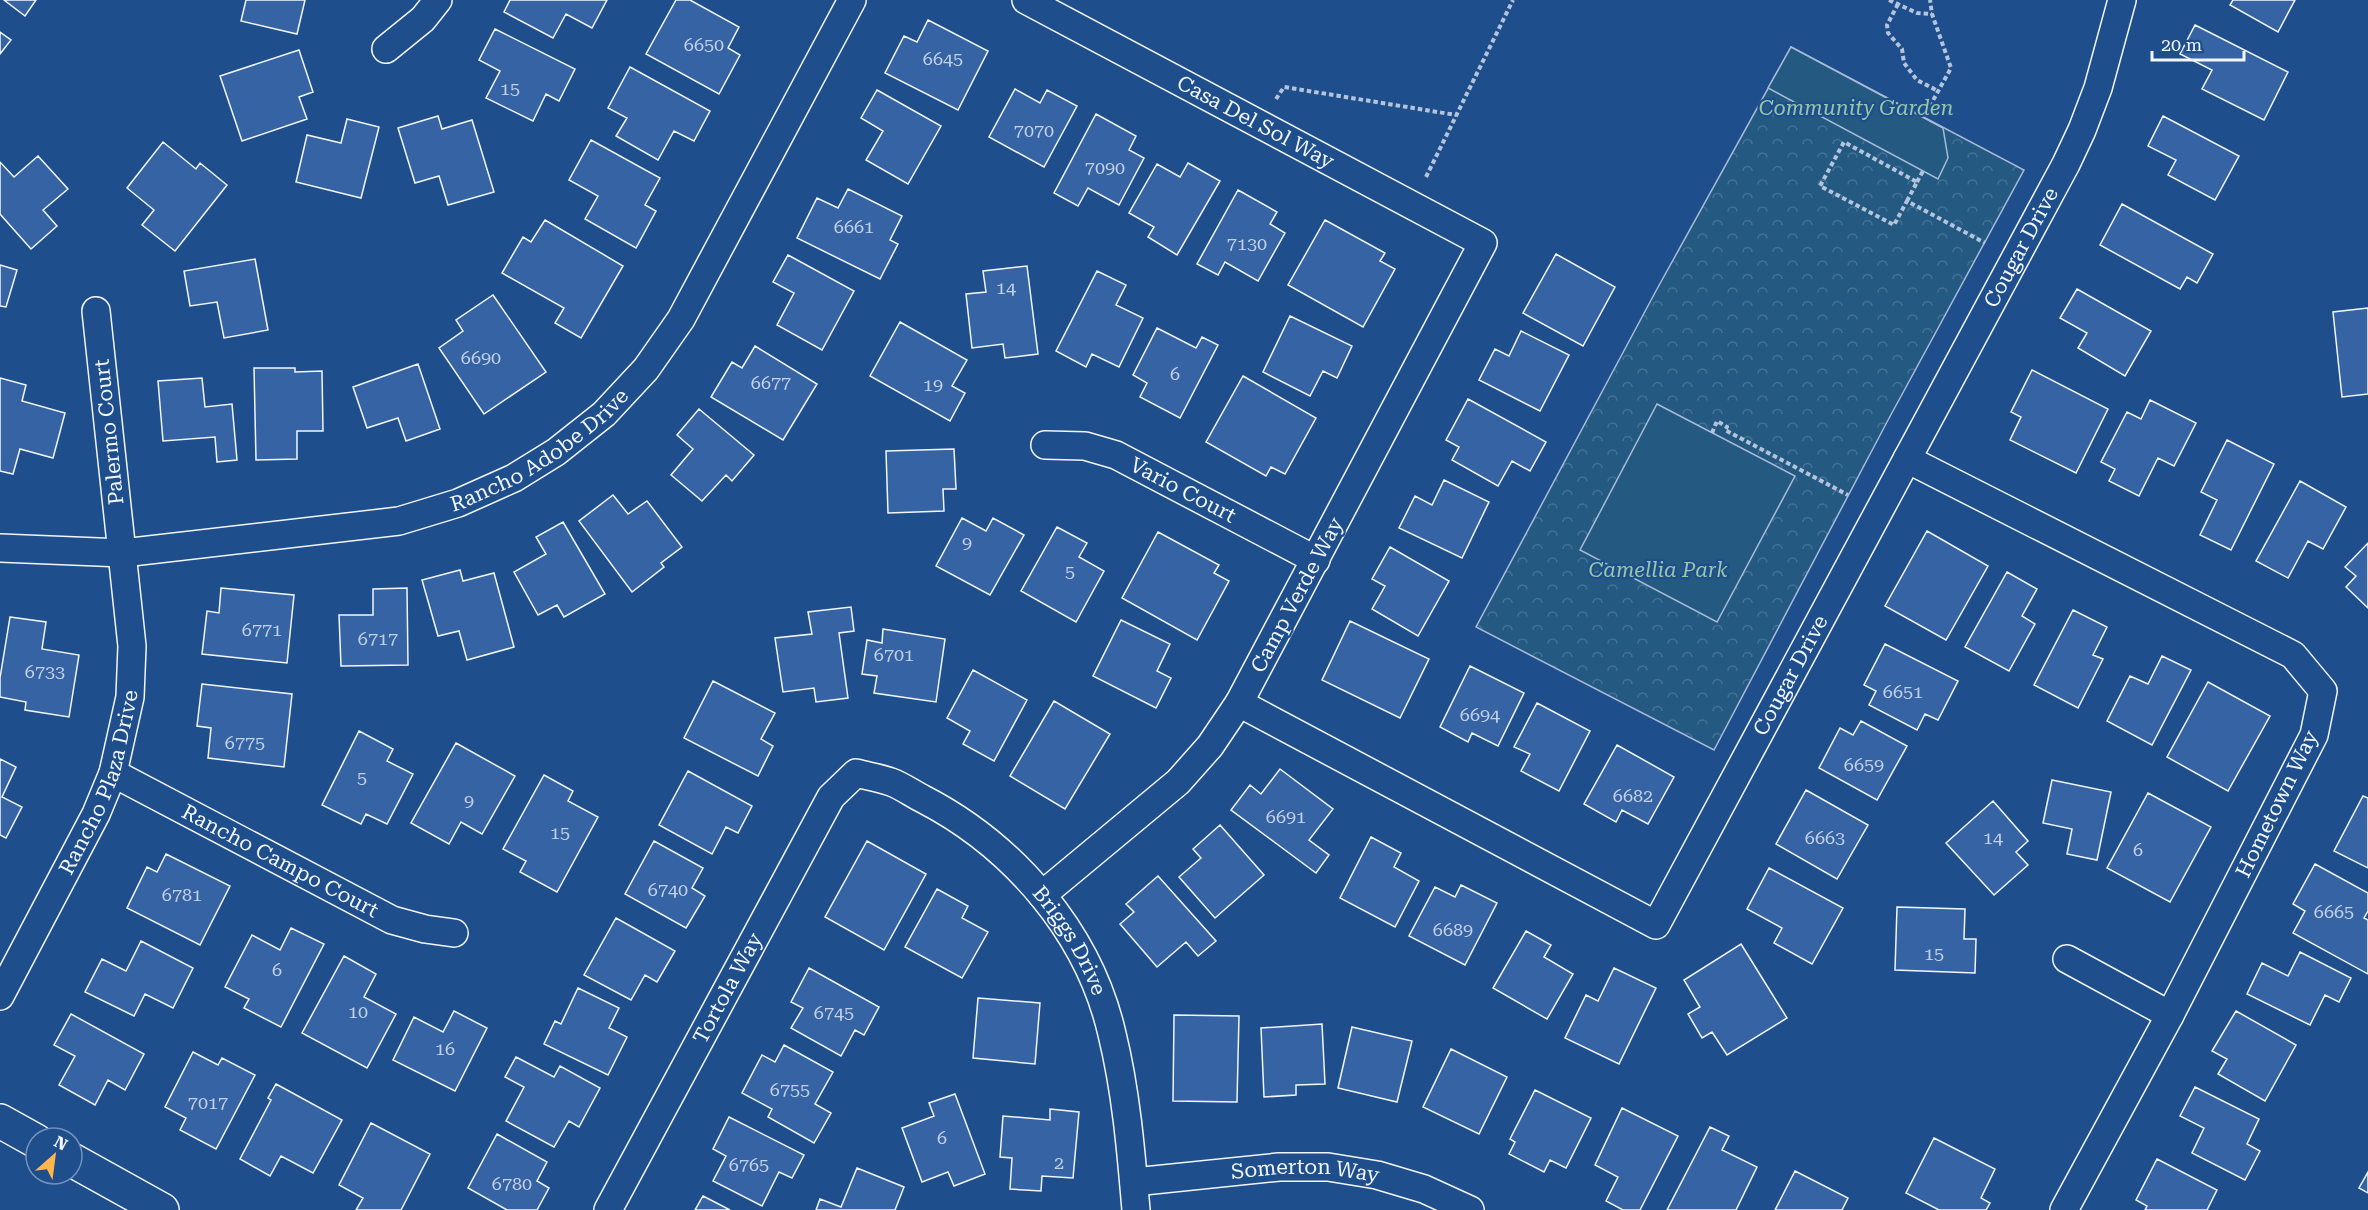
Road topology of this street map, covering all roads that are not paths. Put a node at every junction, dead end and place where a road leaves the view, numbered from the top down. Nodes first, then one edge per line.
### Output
1 (438, 0) edge
2 (852, 0) edge
3 (1026, 0) edge
4 (2122, 0) edge
5 (386, 49) dead end
6 (1484, 243) joint
7 (96, 311) dead end
8 (1045, 445) dead end
9 (1907, 459) junction
10 (0, 548) edge
11 (123, 553) junction
12 (1316, 560) junction
13 (1239, 703) junction
14 (113, 773) junction
15 (856, 773) joint
16 (1042, 895) junction
17 (454, 933) dead end
18 (2067, 960) dead end
19 (0, 996) edge
20 (2170, 1015) junction
21 (0, 1121) edge
22 (24, 1134) edge
23 (84, 1167) edge
24 (1134, 1182) junction
25 (162, 1210) edge
26 (608, 1210) edge
27 (1136, 1210) edge
28 (1470, 1210) edge
29 (2064, 1210) edge

1 - 5 street
2 - 11 street, Rancho Adobe Drive
3 - 6 street, Casa Del Sol Way
4 - 9 street, Cougar Drive
6 - 12 street, Camp Verde Way
7 - 11 street, Palermo Court
8 - 12 street, Vario Court
9 - 13 street, Cougar Drive
9 - 20 street, Hometown Way
10 - 11 street, Rancho Adobe Drive
11 - 14 street, Rancho Plaza Drive
12 - 13 street, Camp Verde Way
13 - 16 street, Camp Verde Way
14 - 17 street, Rancho Campo Court
14 - 19 street, Rancho Plaza Drive
15 - 16 street, Briggs Drive
15 - 26 street, Tortola Way
16 - 24 street, Briggs Drive
18 - 20 street
20 - 29 street, Hometown Way
21 - 22 street
23 - 25 street
24 - 27 street, Briggs Drive
24 - 28 street, Somerton Way

